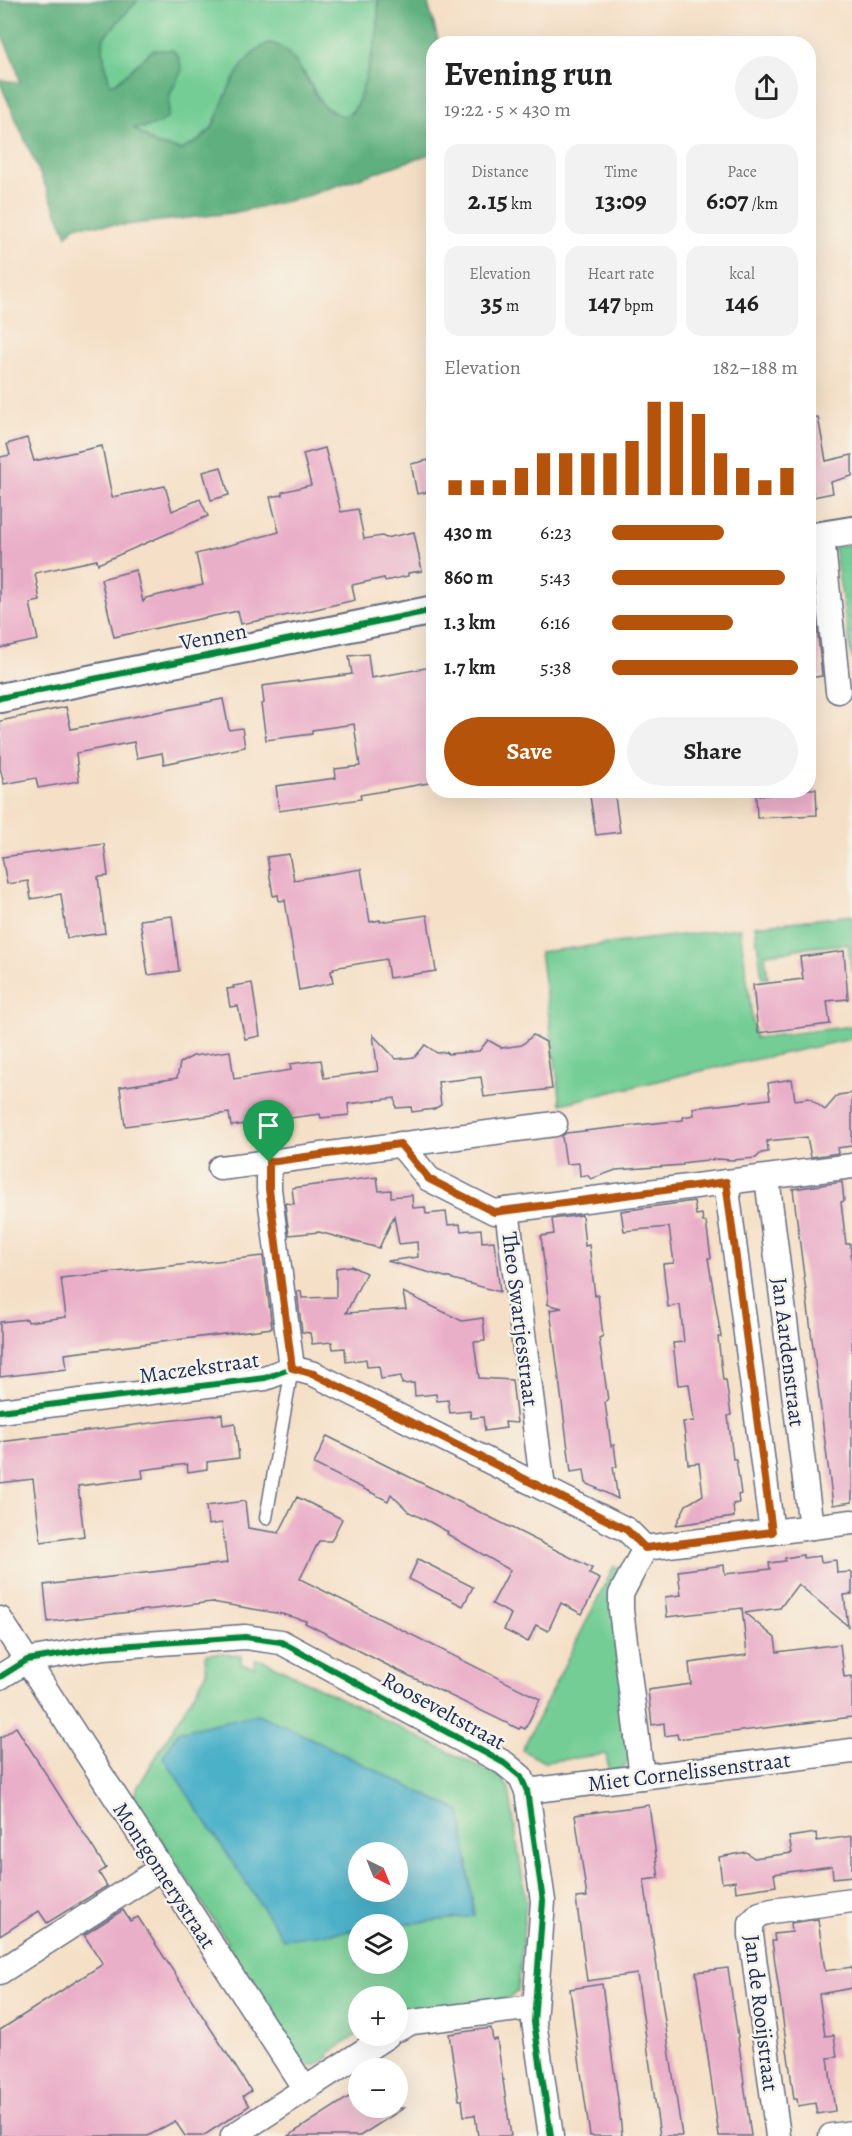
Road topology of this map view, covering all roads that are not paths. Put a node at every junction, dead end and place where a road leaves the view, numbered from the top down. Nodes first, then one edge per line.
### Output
1 (852, 531) edge
2 (816, 537) edge
3 (816, 544) edge
4 (426, 612) edge
5 (838, 691) dead end
6 (0, 698) edge
7 (555, 1124) dead end
8 (400, 1144) junction
9 (269, 1162) junction
10 (852, 1166) edge
11 (220, 1168) dead end
12 (767, 1178) junction
13 (726, 1182) junction
14 (507, 1210) junction
15 (292, 1368) junction
16 (0, 1411) edge
17 (543, 1488) junction
18 (266, 1518) dead end
19 (852, 1522) edge
20 (811, 1527) junction
21 (772, 1532) junction
22 (645, 1548) junction
23 (0, 1619) edge
24 (27, 1660) junction
25 (0, 1677) edge
26 (852, 1750) edge
27 (642, 1777) junction
28 (527, 1791) junction
29 (160, 1869) junction
30 (852, 1900) edge
31 (0, 1972) edge
32 (534, 2007) junction
33 (408, 2024) edge
34 (372, 2046) edge
35 (304, 2090) junction
36 (233, 2136) edge
37 (551, 2136) edge
38 (778, 2136) edge

1 - 2 street
3 - 5 street
4 - 6 street, Vennen
7 - 8 street
8 - 9 street
8 - 14 street
9 - 11 street
9 - 15 street
10 - 12 street, Theo Swartjesstraat
12 - 13 street, Theo Swartjesstraat
12 - 20 street, Jan Aardenstraat
13 - 14 street, Theo Swartjesstraat
13 - 21 street, Jan Aardenstraat
14 - 17 street, Theo Swartjesstraat
15 - 16 street, Maczekstraat
15 - 17 street, Maczekstraat
15 - 18 lane, Maczekstraat
17 - 22 street, Maczekstraat
19 - 20 street
20 - 21 street
21 - 22 street
22 - 27 street
23 - 24 street, Montgomerystraat
24 - 25 street, Rooseveltstraat
24 - 28 street, Rooseveltstraat
24 - 29 street, Montgomerystraat
26 - 27 street, Miet Cornelissenstraat
27 - 28 street, Miet Cornelissenstraat
28 - 32 street, Rooseveltstraat
29 - 31 street
29 - 35 street, Montgomerystraat
30 - 38 street, Jan de Rooijstraat
32 - 33 street
32 - 37 street, Rooseveltstraat
34 - 35 street
35 - 36 street

